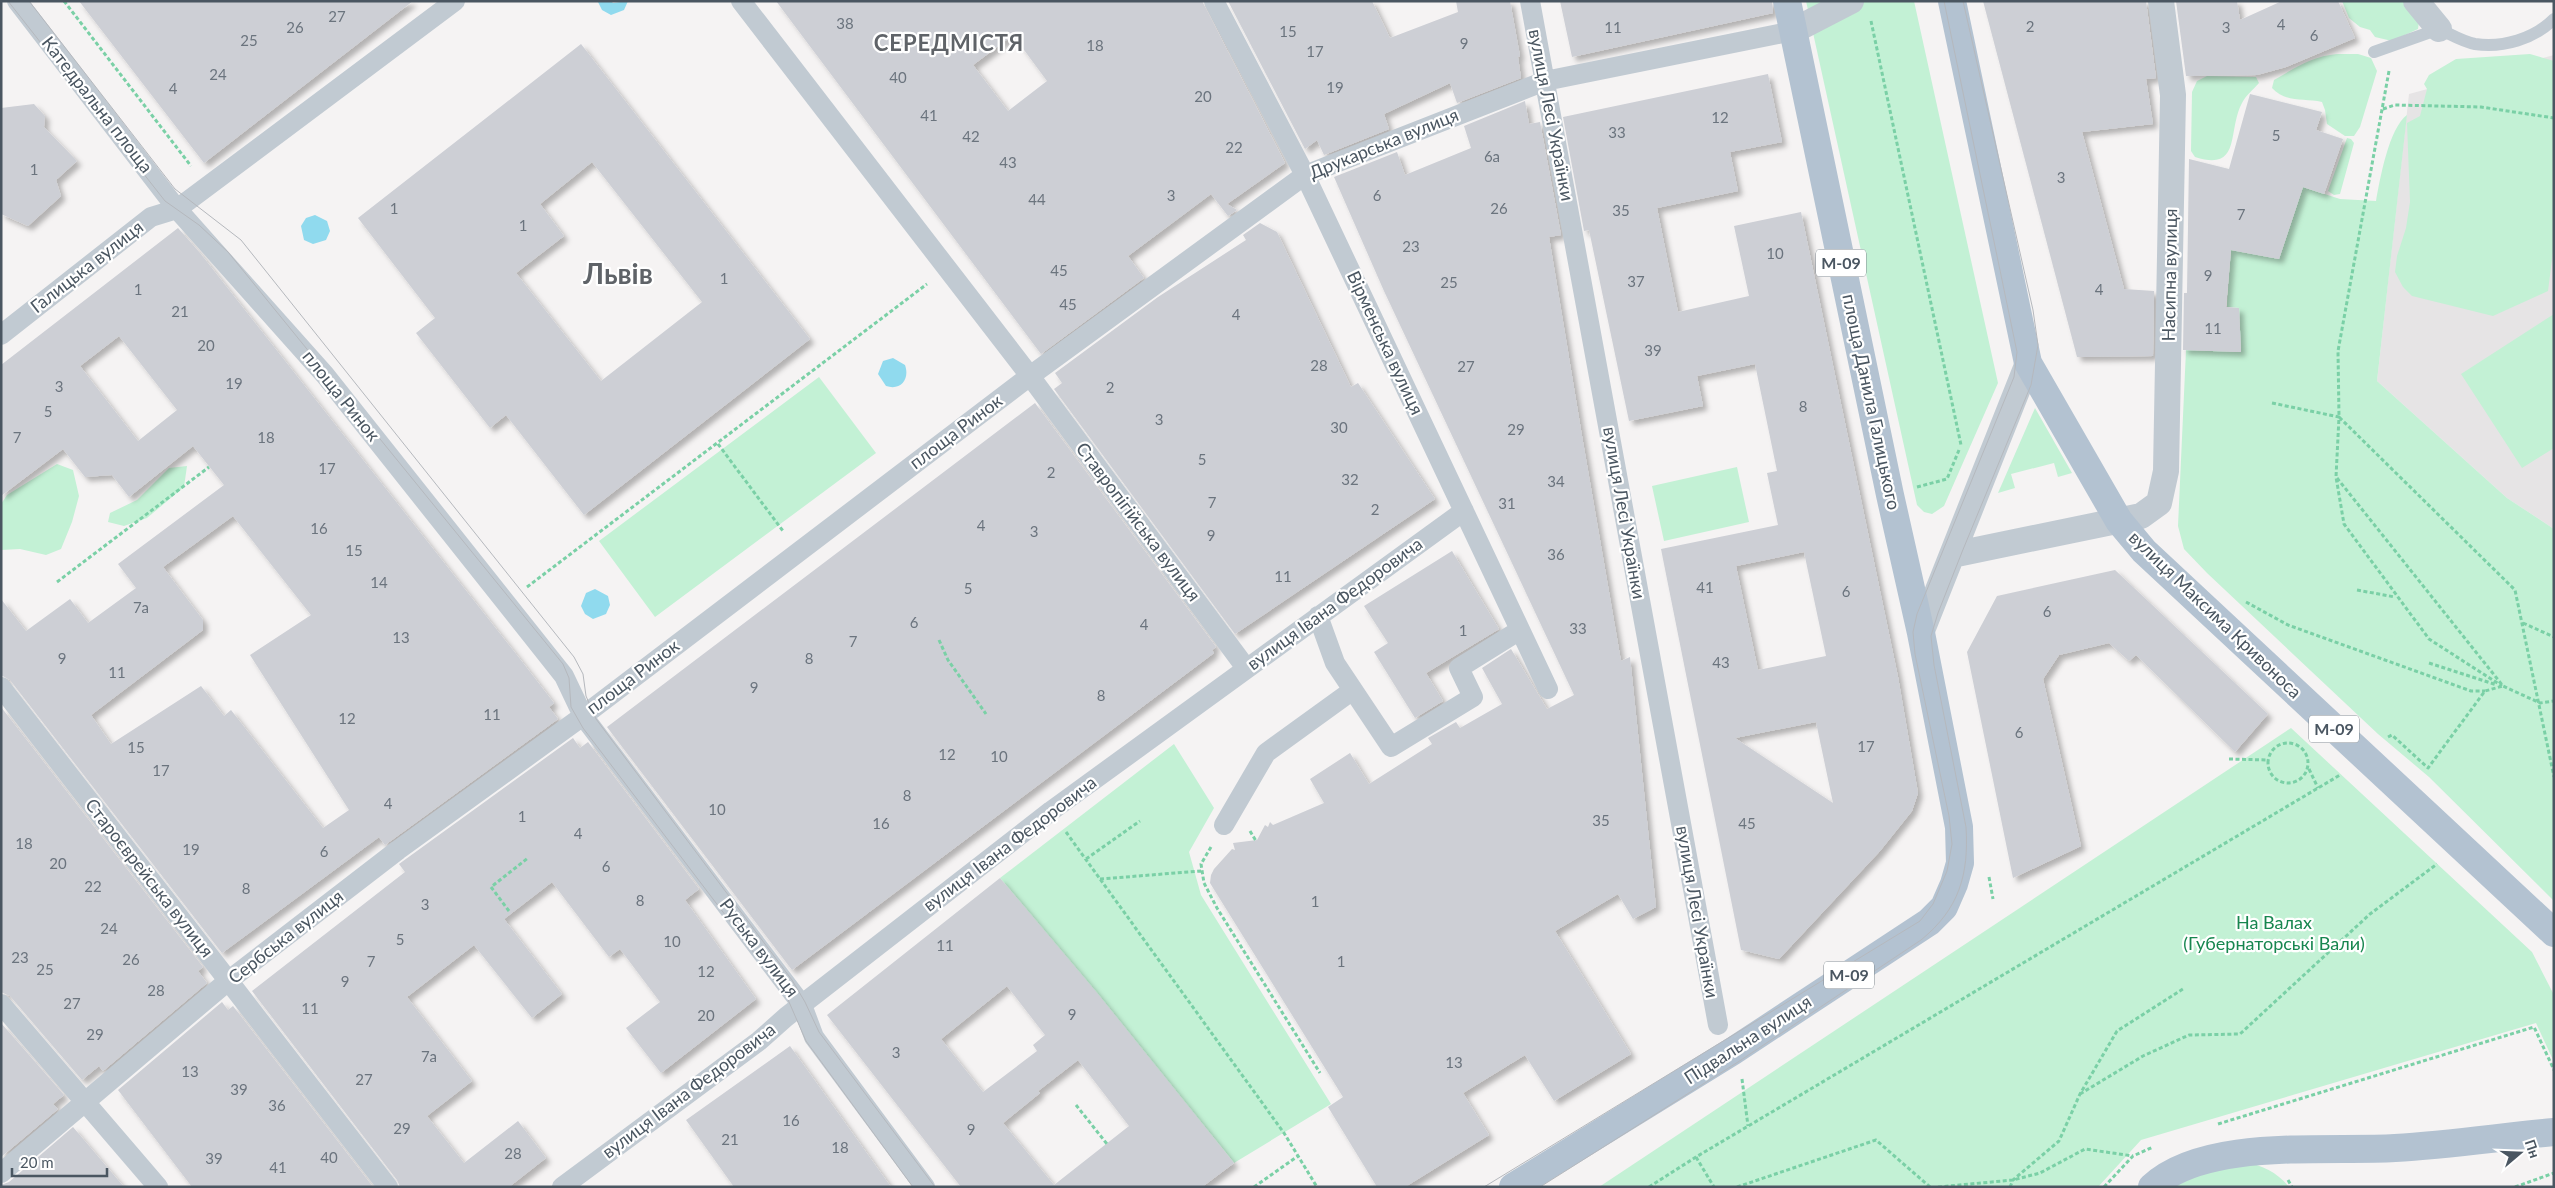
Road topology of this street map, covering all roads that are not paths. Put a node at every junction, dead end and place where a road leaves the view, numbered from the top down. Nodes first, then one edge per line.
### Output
1 (17, 1) edge
2 (455, 1) edge
3 (741, 1) edge
4 (1214, 1) edge
5 (1530, 1) edge
6 (1787, 1) edge
7 (1952, 1) edge
8 (2161, 1) edge
9 (2416, 1) edge
10 (1860, 9) edge
11 (2554, 19) edge
12 (2439, 29) junction
13 (1793, 31) junction
14 (2374, 52) dead end
15 (1545, 81) junction
16 (1305, 175) junction
17 (177, 210) junction
18 (4, 327) edge
19 (2028, 363) junction
20 (1030, 376) junction
21 (1464, 511) junction
22 (2119, 521) junction
23 (1952, 555) junction
24 (1318, 616) junction
25 (1520, 630) junction
26 (1921, 633) junction
27 (1246, 668) junction
28 (1, 687) edge
29 (1548, 689) dead end
30 (1353, 690) junction
31 (583, 716) junction
32 (1224, 825) road end
33 (2554, 933) edge
34 (228, 981) junction
35 (1, 1004) edge
36 (802, 1005) junction
37 (1718, 1025) dead end
38 (86, 1102) junction
39 (2554, 1132) edge
40 (1, 1173) edge
41 (158, 1187) edge
42 (388, 1187) edge
43 (562, 1187) edge
44 (926, 1187) edge
45 (1513, 1187) edge
46 (2152, 1187) edge

1 - 17 street, Катедральна площа
2 - 17 street
3 - 20 street
4 - 16 street, Вірменська вулиця
5 - 15 street, вулиця Лесі Українки
6 - 13 main road, площа Данила Галицького / М-09
7 - 19 main road, М-09
8 - 22 street, Насипна вулиця
9 - 12 street
10 - 13 street
11 - 12 lane
12 - 14 lane
13 - 15 street, Друкарська вулиця
13 - 26 main road, площа Данила Галицького / М-09
15 - 16 street, Друкарська вулиця
15 - 37 street, вулиця Лесі Українки
16 - 20 street, Друкарська вулиця
16 - 21 street, Вірменська вулиця
17 - 18 street, Галицька вулиця
17 - 31 street, площа Ринок
19 - 22 main road, М-09
19 - 23 street
20 - 27 street, Ставропігійська вулиця
20 - 31 street, площа Ринок
21 - 24 street, вулиця Івана Федоровича
21 - 25 street, Вірменська вулиця
22 - 23 street
22 - 33 main road, вулиця Максима Кривоноса / М-09
23 - 26 street
24 - 27 street, вулиця Івана Федоровича
24 - 30 street
25 - 29 street, Вірменська вулиця
25 - 30 street
26 - 45 main road, Підвальна вулиця / М-09
27 - 36 street, вулиця Івана Федоровича
28 - 34 street, Староєврейська вулиця
30 - 32 street
31 - 34 street, Сербська вулиця
31 - 36 street, Руська вулиця
34 - 38 street, Сербська вулиця
34 - 42 street, Староєврейська вулиця
35 - 38 street
36 - 43 street, вулиця Івана Федоровича
36 - 44 street, Руська вулиця
38 - 40 street, Сербська вулиця
38 - 41 street
39 - 46 main road

